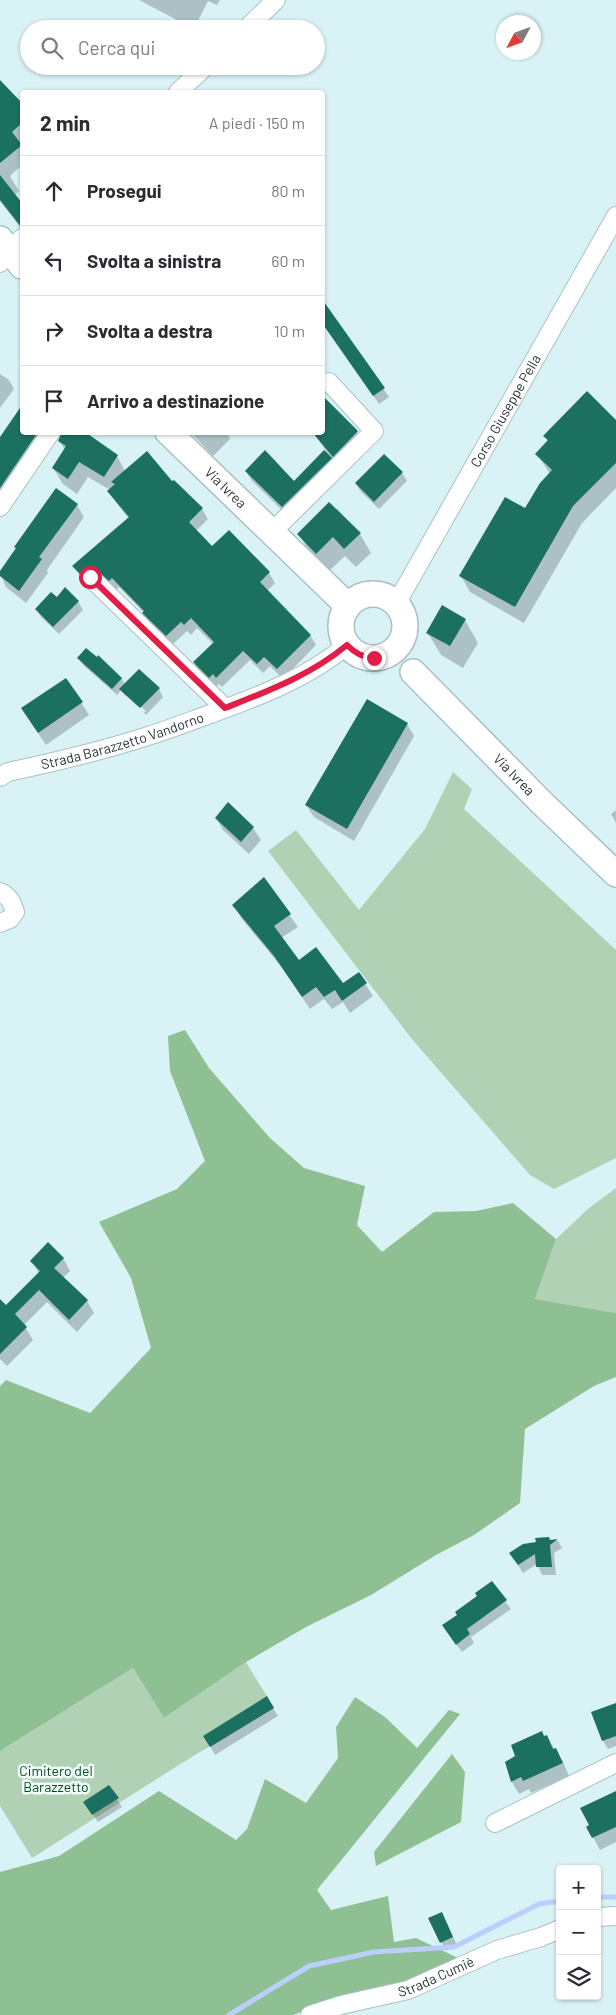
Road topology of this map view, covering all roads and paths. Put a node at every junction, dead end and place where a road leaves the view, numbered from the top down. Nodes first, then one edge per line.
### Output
1 (276, 0) edge
2 (255, 20) edge
3 (196, 75) edge
4 (180, 90) edge
5 (616, 216) edge
6 (329, 382) dead end
7 (49, 435) edge
8 (171, 435) edge
9 (0, 507) edge
10 (271, 533) junction
11 (90, 577) dead end
12 (396, 604) junction
13 (348, 606) junction
14 (347, 645) junction
15 (404, 663) junction
16 (225, 708) junction
17 (0, 777) edge
18 (616, 874) edge
19 (0, 892) edge
20 (0, 923) edge
21 (616, 1763) edge
22 (495, 1822) dead end
23 (616, 1916) edge
24 (601, 1917) edge
25 (556, 1931) edge
26 (310, 2015) edge

1 - 2 street
3 - 4 street
5 - 12 street, Corso Giuseppe Pella
6 - 10 street
7 - 9 street
8 - 10 main road, Via Ivrea
10 - 13 main road, Via Ivrea
11 - 16 street
12 - 13 main road
12 - 15 main road
13 - 14 main road
14 - 15 main road
14 - 16 street, Strada Barazzetto Vandorno
15 - 18 main road, Via Ivrea
16 - 17 street, Strada Barazzetto Vandorno
19 - 20 street
21 - 22 street
23 - 24 street
25 - 26 street, Strada Cumiè

